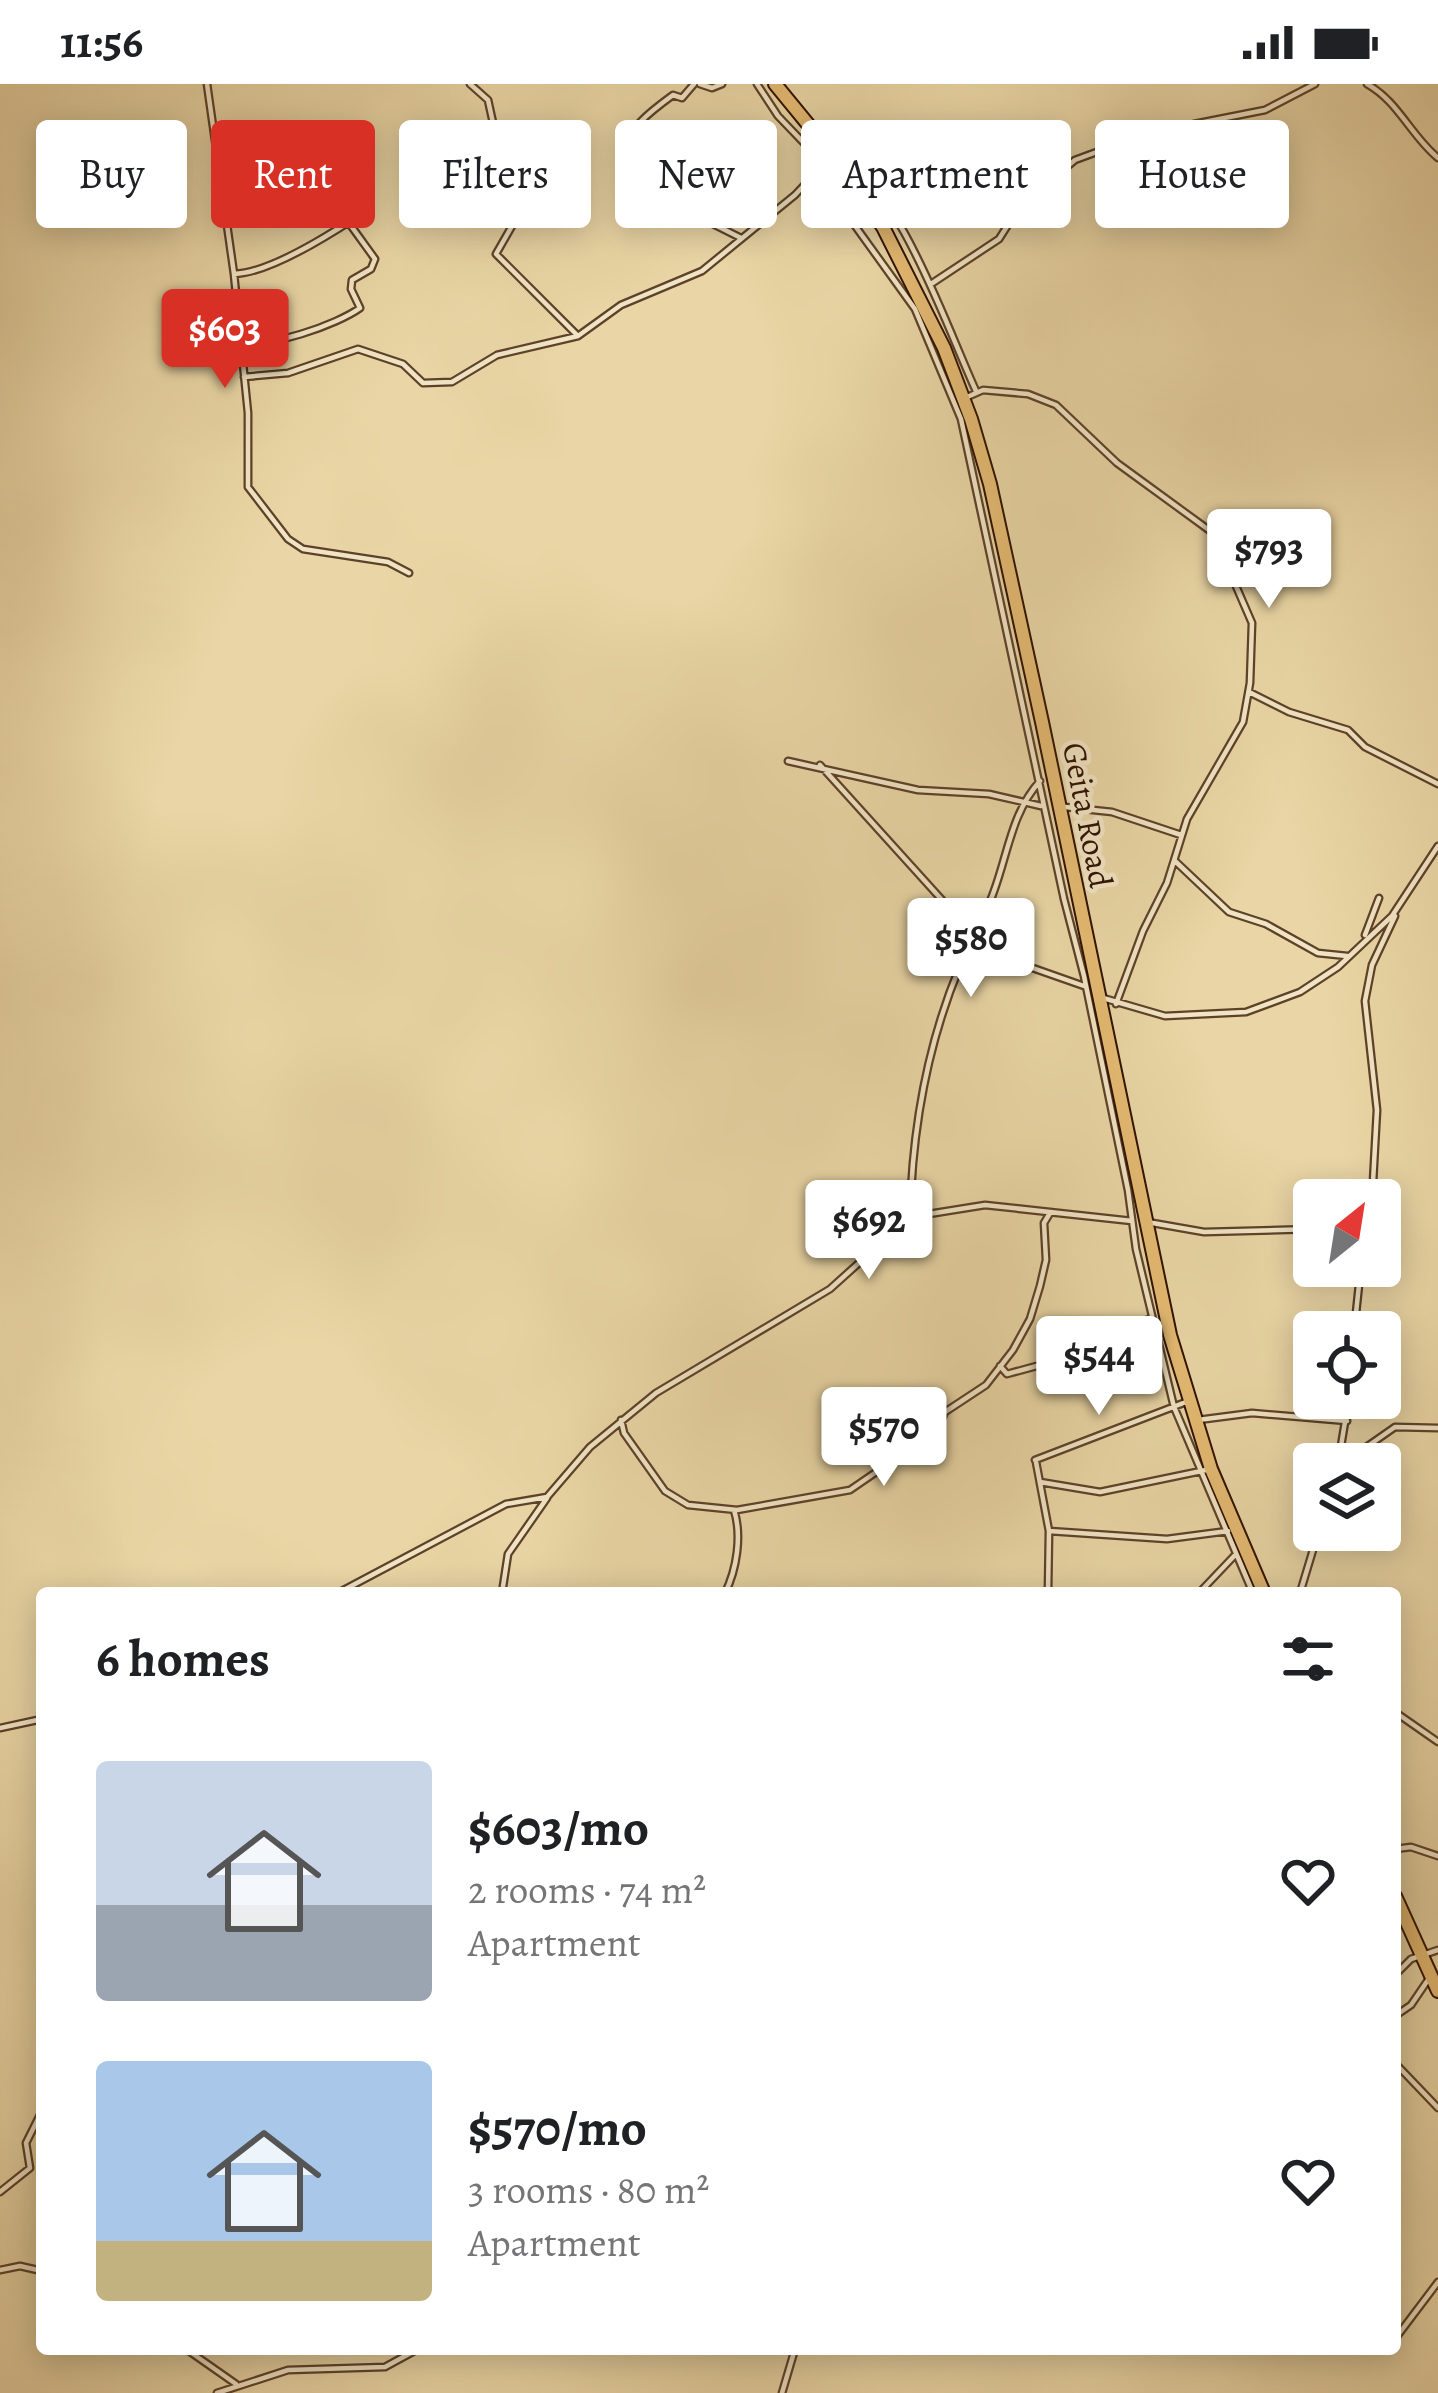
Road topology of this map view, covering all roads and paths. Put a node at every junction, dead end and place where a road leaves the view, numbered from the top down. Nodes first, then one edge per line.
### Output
1 (207, 84) edge
2 (470, 84) edge
3 (697, 84) edge
4 (722, 84) edge
5 (758, 84) edge
6 (776, 84) edge
7 (1315, 84) edge
8 (1367, 84) edge
9 (802, 120) edge
10 (801, 134) edge
11 (1438, 158) edge
12 (801, 182) edge
13 (339, 228) edge
14 (353, 228) edge
15 (856, 228) edge
16 (879, 228) edge
17 (896, 228) edge
18 (741, 238) junction
19 (235, 274) junction
20 (931, 284) junction
21 (578, 336) junction
22 (240, 339) junction
23 (244, 377) junction
24 (976, 392) junction
25 (963, 400) junction
26 (409, 573) dead end
27 (1249, 692) junction
28 (788, 761) dead end
29 (820, 765) junction
30 (1040, 782) junction
31 (1438, 784) edge
32 (1024, 802) junction
33 (1051, 807) junction
34 (1181, 835) junction
35 (1438, 846) edge
36 (1175, 861) junction
37 (1379, 898) dead end
38 (1397, 910) junction
39 (974, 937) junction
40 (1363, 940) junction
41 (1348, 956) junction
42 (1092, 991) junction
43 (1116, 1004) junction
44 (1373, 1179) edge
45 (1052, 1211) junction
46 (910, 1217) junction
47 (1140, 1221) junction
48 (1293, 1230) edge
49 (1154, 1318) junction
50 (1000, 1366) junction
51 (1181, 1404) junction
52 (622, 1420) junction
53 (1194, 1421) junction
54 (1347, 1421) joint
55 (1438, 1428) edge
56 (1343, 1443) edge
57 (1371, 1443) edge
58 (1206, 1470) junction
59 (1040, 1483) junction
60 (547, 1497) junction
61 (734, 1510) junction
62 (1232, 1530) junction
63 (1049, 1531) junction
64 (1241, 1550) junction
65 (1313, 1551) edge
66 (349, 1587) edge
67 (503, 1587) edge
68 (726, 1587) edge
69 (1048, 1587) edge
70 (1204, 1587) edge
71 (1251, 1587) edge
72 (1261, 1587) edge
73 (1302, 1587) edge
74 (1401, 1716) edge
75 (36, 1720) edge
76 (0, 1728) edge
77 (1438, 1742) edge
78 (1401, 1848) edge
79 (1438, 1856) edge
80 (1401, 1905) edge
81 (1431, 1952) edge
82 (1434, 1970) edge
83 (1401, 1972) edge
84 (1438, 1991) edge
85 (1401, 2011) edge
86 (1401, 2069) edge
87 (1438, 2108) edge
88 (36, 2123) edge
89 (0, 2192) edge
90 (0, 2270) edge
91 (36, 2270) edge
92 (1438, 2282) edge
93 (1401, 2331) edge
94 (195, 2355) edge
95 (408, 2355) edge
96 (793, 2355) edge
97 (236, 2384) junction
98 (218, 2393) edge
99 (782, 2393) edge

1 - 19 street
2 - 21 street
3 - 4 street
3 - 18 street
5 - 10 street
6 - 9 highway, Geita Road
7 - 20 street
8 - 11 street
12 - 18 street
13 - 19 street
14 - 22 street
15 - 30 street
16 - 25 highway, Geita Road
17 - 20 street
18 - 21 street
19 - 22 street
20 - 24 street
21 - 23 street
22 - 23 street
23 - 26 street
24 - 25 street
24 - 27 street
25 - 33 highway, Geita Road
27 - 31 street
27 - 34 street
28 - 29 street
29 - 32 street
29 - 39 street
30 - 32 street
30 - 33 street
32 - 33 street
32 - 39 street
33 - 34 street
33 - 42 highway, Geita Road
34 - 36 street
35 - 38 street
36 - 41 street
36 - 43 street
37 - 40 street
38 - 40 street
38 - 44 street
39 - 42 street
39 - 46 street
40 - 41 street
41 - 43 street
42 - 43 street
42 - 47 highway, Geita Road
45 - 46 street
45 - 47 street
45 - 50 street
46 - 52 street
47 - 48 street
47 - 49 street
47 - 51 highway, Geita Road
49 - 50 street
49 - 51 street
50 - 61 street
51 - 53 highway, Geita Road
51 - 58 street
51 - 59 street
52 - 60 street
52 - 61 street
53 - 54 street
53 - 58 highway, Geita Road
54 - 56 street
55 - 57 street
58 - 59 street
58 - 62 highway, Geita Road
59 - 63 street
60 - 66 street
60 - 67 street
61 - 68 street
62 - 63 street
62 - 64 highway, Geita Road
63 - 69 street
64 - 70 street
64 - 71 street
64 - 72 highway, Geita Road
65 - 73 street
74 - 77 street
75 - 76 street
78 - 79 street
80 - 81 highway
81 - 82 highway
81 - 83 street
82 - 84 highway
82 - 85 street
86 - 87 street
88 - 89 street
90 - 91 street
92 - 93 street
94 - 97 street
95 - 97 street
96 - 99 street
97 - 98 street

